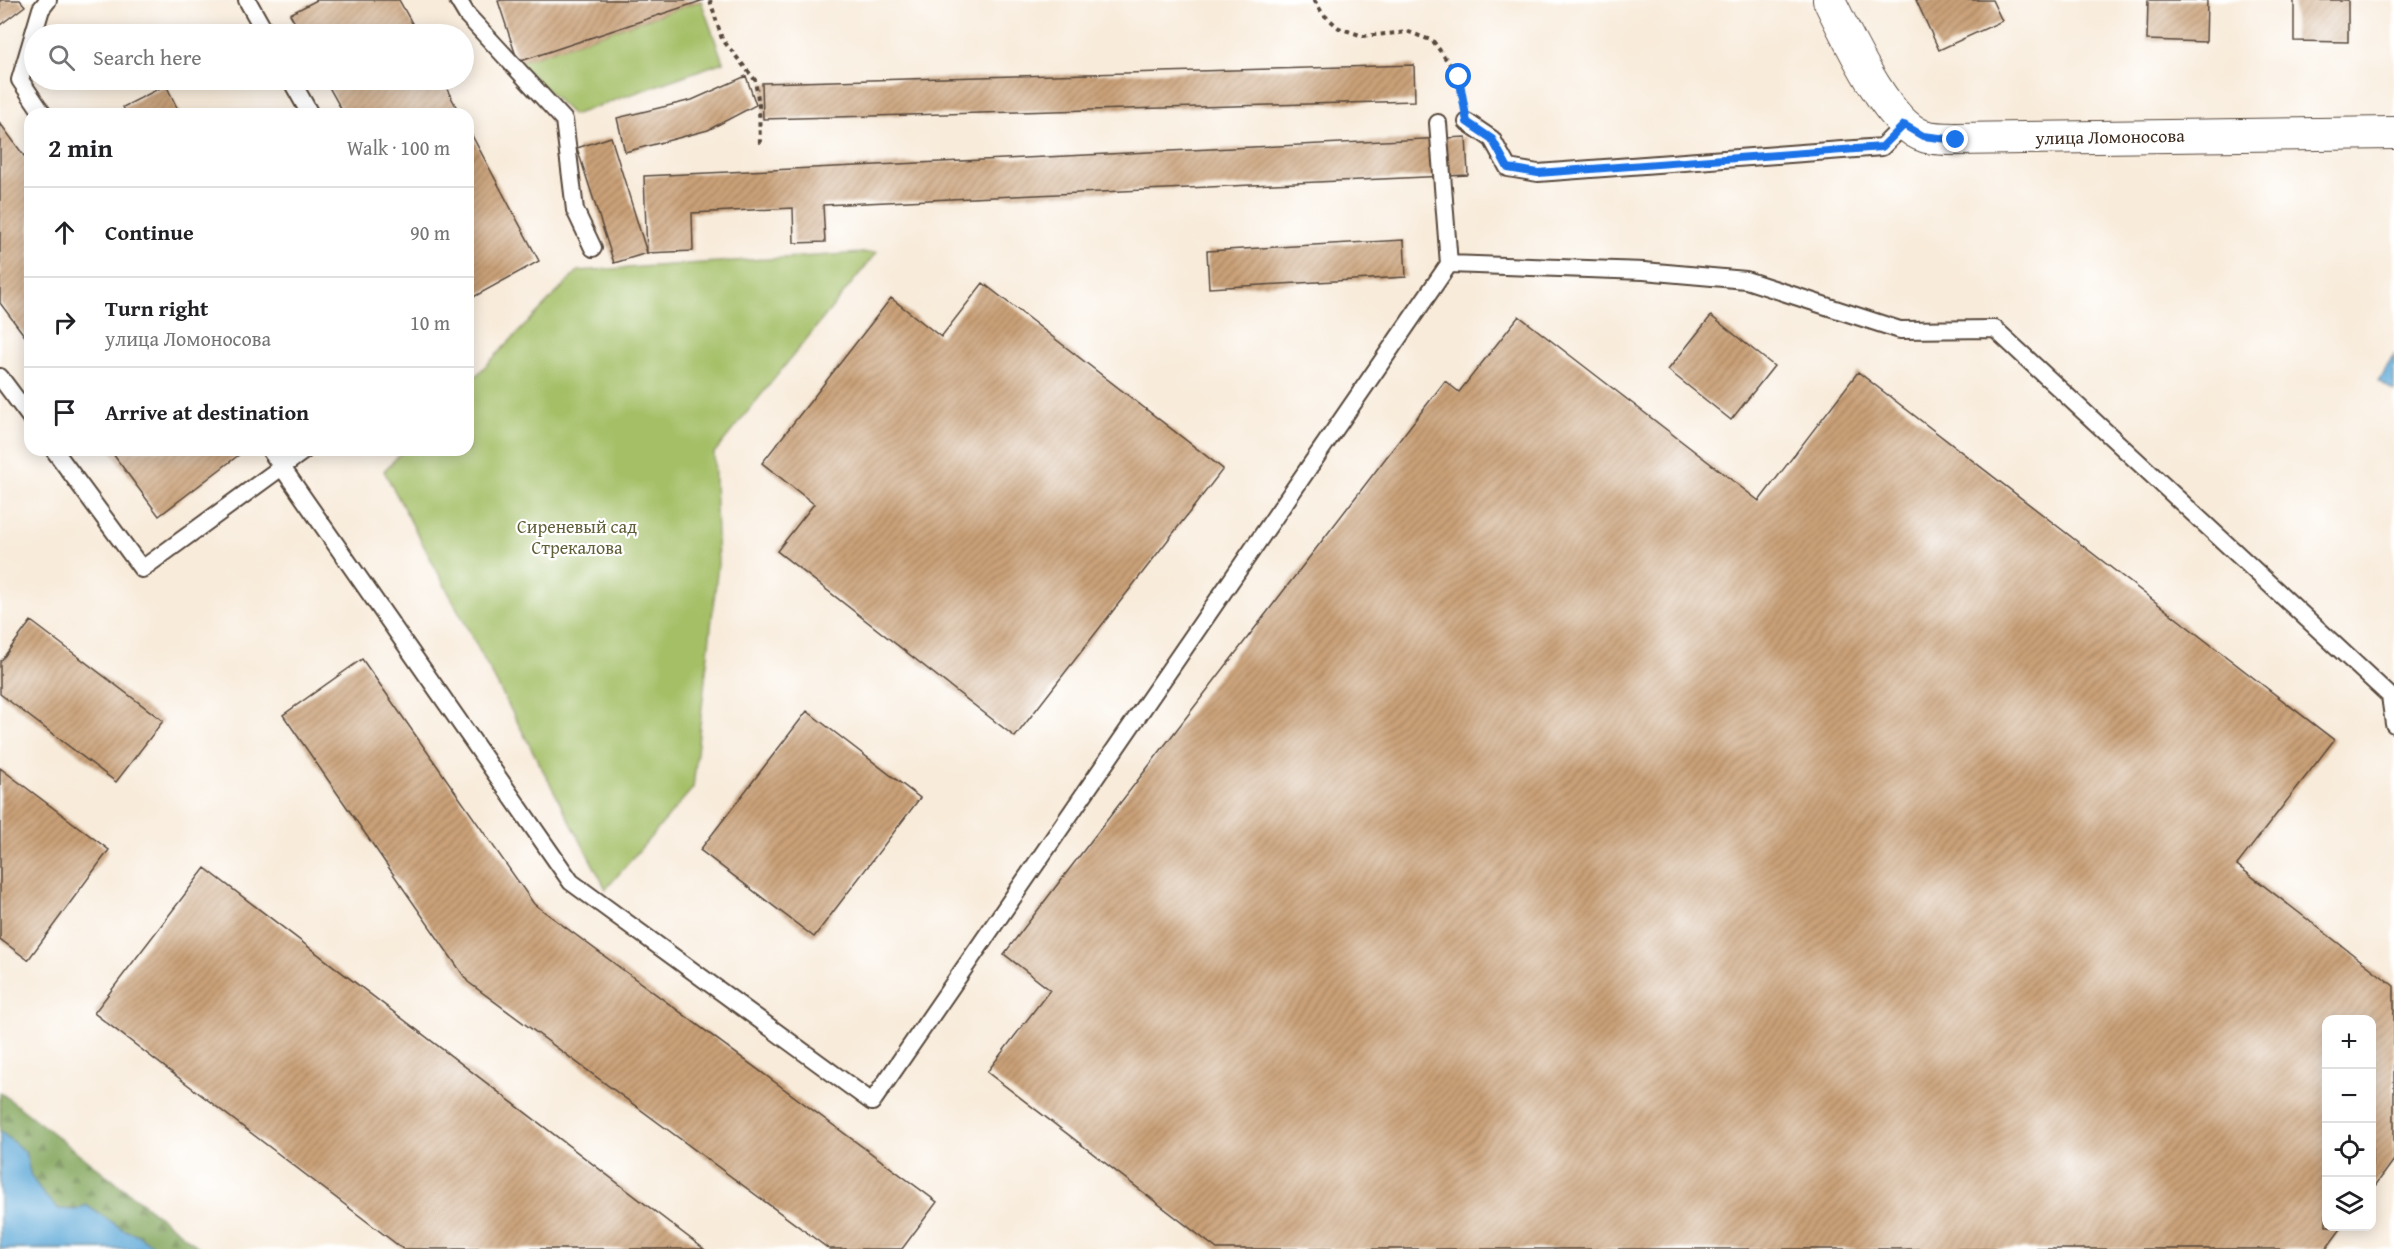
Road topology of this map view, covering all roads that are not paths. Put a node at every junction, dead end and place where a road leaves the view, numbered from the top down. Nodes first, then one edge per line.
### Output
1 (48, 0) edge
2 (248, 0) edge
3 (458, 0) edge
4 (1828, 0) edge
5 (37, 24) edge
6 (261, 24) edge
7 (24, 66) edge
8 (24, 86) edge
9 (27, 90) edge
10 (297, 90) edge
11 (39, 108) edge
12 (307, 108) edge
13 (1467, 122) road end
14 (1438, 123) dead end
15 (1904, 125) junction
16 (2394, 133) edge
17 (593, 248) dead end
18 (1449, 264) junction
19 (0, 376) edge
20 (24, 409) edge
21 (58, 456) edge
22 (274, 456) edge
23 (297, 456) edge
24 (281, 467) junction
25 (2394, 724) edge

1 - 5 lane
2 - 6 lane
3 - 17 lane
4 - 15 street, улица Ломоносова
7 - 8 lane
9 - 11 lane
10 - 12 lane
13 - 15 lane
14 - 18 lane
15 - 16 street, улица Ломоносова
18 - 24 lane
18 - 25 lane
19 - 20 lane
21 - 24 lane
22 - 24 lane
23 - 24 lane

